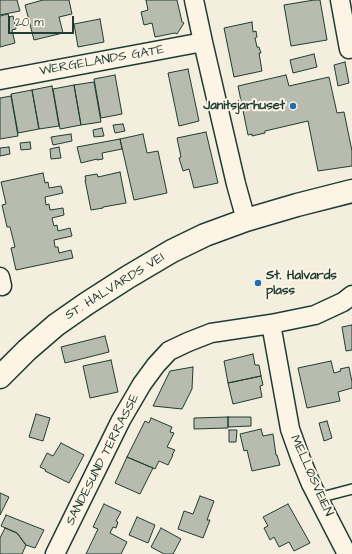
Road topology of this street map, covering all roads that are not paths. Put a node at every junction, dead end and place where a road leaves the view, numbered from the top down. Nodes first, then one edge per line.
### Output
1 (194, 0) edge
2 (340, 0) edge
3 (203, 42) junction
4 (349, 49) dead end
5 (0, 80) edge
6 (352, 191) edge
7 (246, 220) junction
8 (352, 295) edge
9 (271, 324) junction
10 (0, 377) edge
11 (352, 489) edge
12 (318, 498) junction
13 (55, 554) edge
14 (347, 554) edge

1 - 3 street
2 - 4 street
3 - 5 street, WERGELANDS GATE
3 - 7 street
6 - 7 main road, ST. HALVARDS VEI
7 - 10 main road, ST. HALVARDS VEI
8 - 9 street, SANDESUND TERRASSE
9 - 12 street, MELLØSVEIEN
9 - 13 street, SANDESUND TERRASSE
11 - 12 lane
12 - 14 street, MELLØSVEIEN

